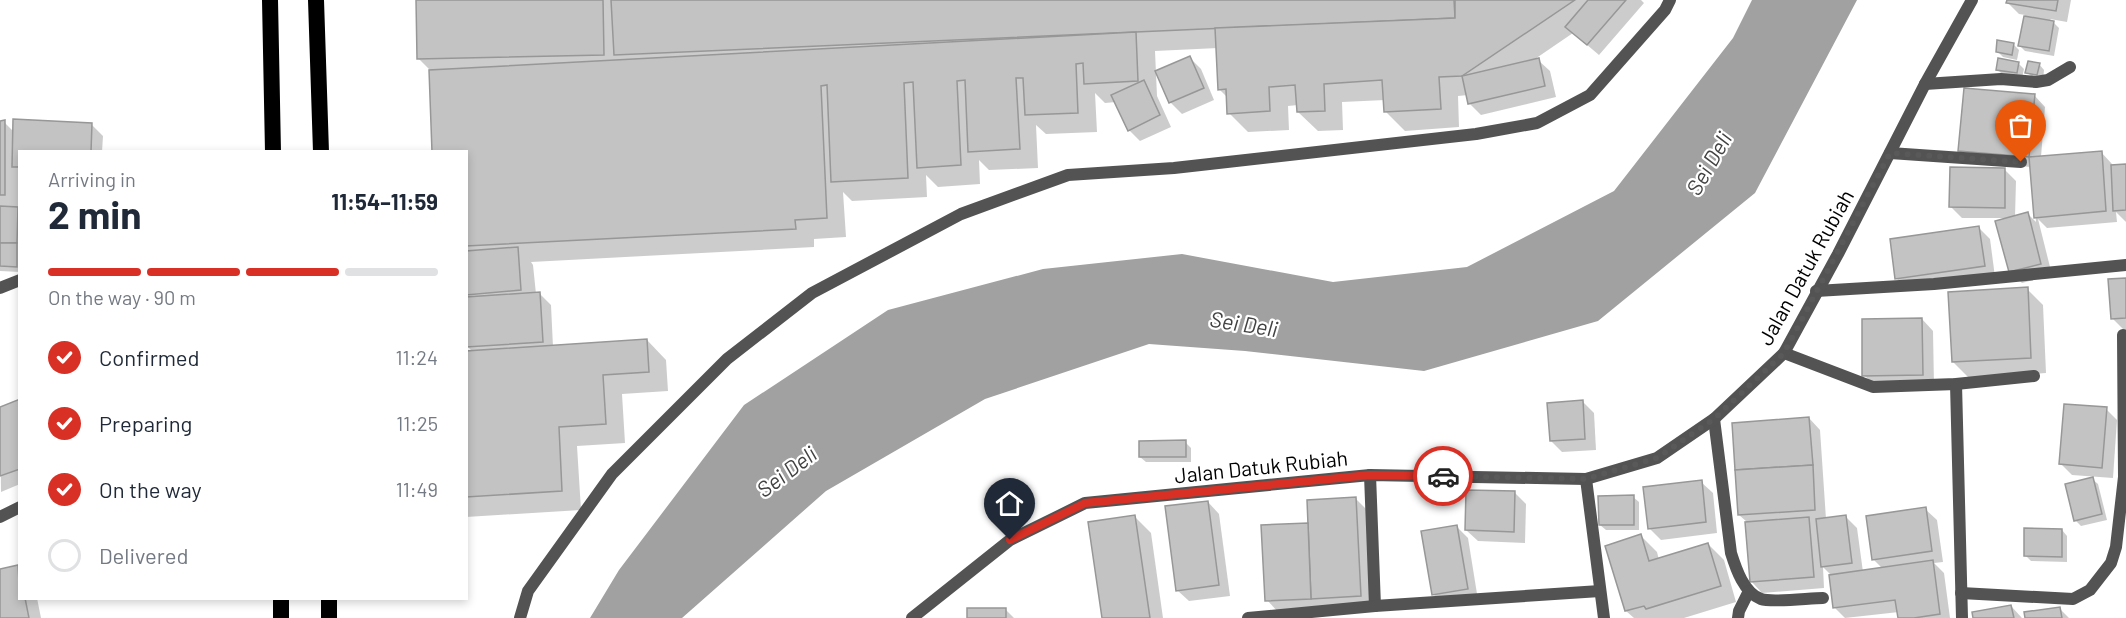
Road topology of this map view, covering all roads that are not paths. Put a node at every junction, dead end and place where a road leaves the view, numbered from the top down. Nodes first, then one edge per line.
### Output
1 (270, 0) edge
2 (316, 0) edge
3 (1670, 0) edge
4 (1972, 0) edge
5 (2070, 67) dead end
6 (1925, 84) junction
7 (273, 150) edge
8 (321, 150) edge
9 (1890, 153) junction
10 (2021, 162) dead end
11 (2126, 265) edge
12 (18, 281) edge
13 (0, 288) edge
14 (1816, 291) junction
15 (2123, 335) dead end
16 (1784, 353) junction
17 (2034, 376) dead end
18 (1956, 384) junction
19 (1714, 419) junction
20 (1370, 475) junction
21 (2125, 477) edge
22 (1586, 479) junction
23 (18, 508) edge
24 (0, 517) edge
25 (1600, 591) junction
26 (1749, 591) junction
27 (1961, 593) junction
28 (1823, 598) dead end
29 (280, 600) edge
30 (329, 600) edge
31 (1375, 606) junction
32 (281, 618) edge
33 (329, 618) edge
34 (520, 618) edge
35 (912, 618) edge
36 (1248, 618) edge
37 (1604, 618) edge
38 (1738, 618) edge
39 (1962, 618) edge

1 - 7 highway
2 - 8 highway
3 - 34 street
4 - 6 street, Jalan Datuk Rubiah
5 - 6 street
6 - 9 street, Jalan Datuk Rubiah
9 - 10 street
9 - 14 street, Jalan Datuk Rubiah
11 - 14 street
12 - 13 street
14 - 16 street, Jalan Datuk Rubiah
15 - 21 street
16 - 18 street
16 - 19 street, Jalan Datuk Rubiah
17 - 18 street
18 - 27 street
19 - 22 street, Jalan Datuk Rubiah
19 - 26 street
20 - 22 street, Jalan Datuk Rubiah
20 - 31 street
20 - 35 street, Jalan Datuk Rubiah
21 - 27 street
22 - 25 street
23 - 24 street
25 - 31 street
25 - 37 street
26 - 28 street
26 - 38 street
27 - 39 street
29 - 32 highway
30 - 33 highway
31 - 36 street

